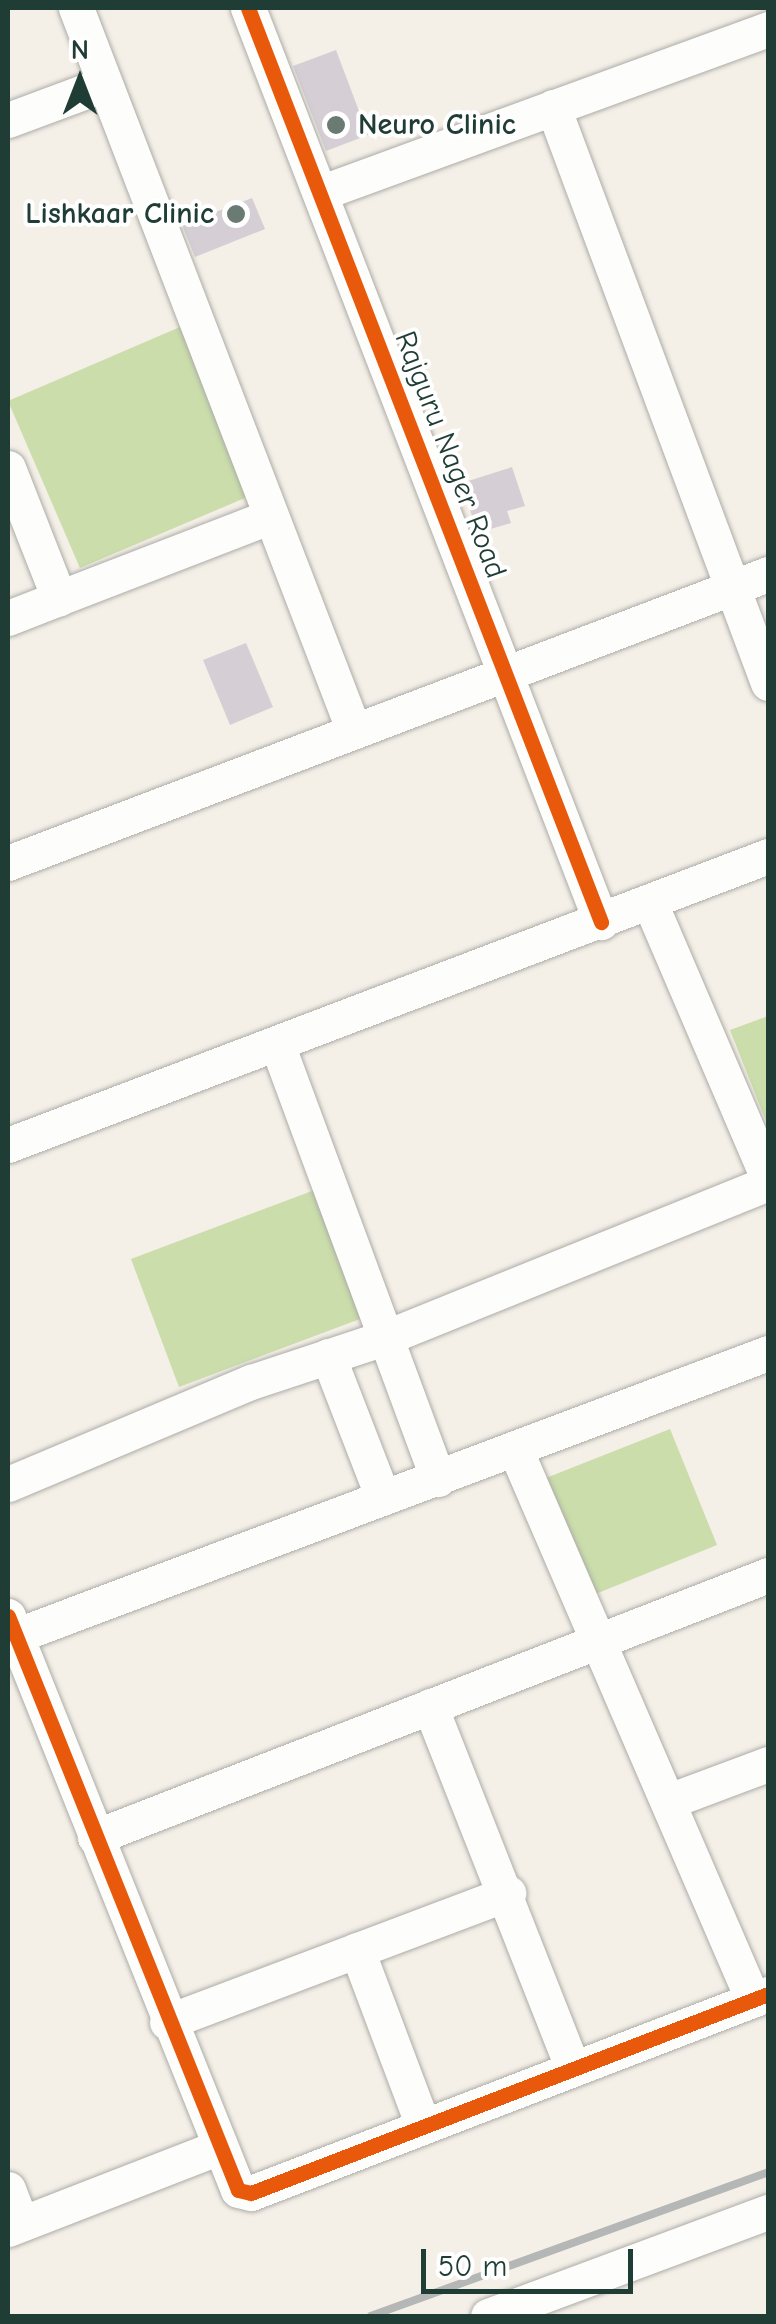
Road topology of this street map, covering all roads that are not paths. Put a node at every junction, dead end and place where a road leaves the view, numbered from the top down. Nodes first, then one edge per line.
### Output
1 (76, 8) edge
2 (248, 8) edge
3 (768, 30) edge
4 (105, 84) junction
5 (553, 106) junction
6 (8, 120) edge
7 (320, 193) junction
8 (8, 468) edge
9 (271, 516) junction
10 (768, 574) edge
11 (730, 588) junction
12 (60, 598) junction
13 (8, 618) edge
14 (505, 673) junction
15 (768, 683) edge
16 (354, 731) junction
17 (768, 856) edge
18 (8, 863) edge
19 (650, 903) junction
20 (601, 922) junction
21 (277, 1044) junction
22 (10, 1136) edge
23 (768, 1180) edge
24 (388, 1337) junction
25 (768, 1354) edge
26 (328, 1356) junction
27 (515, 1449) junction
28 (438, 1479) junction
29 (8, 1484) edge
30 (384, 1498) junction
31 (768, 1575) edge
32 (10, 1627) edge
33 (600, 1640) junction
34 (430, 1706) junction
35 (768, 1764) edge
36 (668, 1801) junction
37 (94, 1838) junction
38 (508, 1893) junction
39 (357, 1950) junction
40 (761, 1997) edge
41 (168, 2022) junction
42 (573, 2069) junction
43 (423, 2126) junction
44 (217, 2148) junction
45 (8, 2189) edge
46 (768, 2212) edge
47 (14, 2226) edge
48 (488, 2316) edge

1 - 4 street
2 - 7 street, Rajguru Nager Road
3 - 5 street
4 - 6 street
4 - 9 street
5 - 7 street
5 - 11 street
7 - 14 street, Rajguru Nager Road
8 - 12 street
9 - 12 street
9 - 16 street
10 - 11 street
11 - 14 street
11 - 15 street
12 - 13 street
14 - 16 street
14 - 20 street, Rajguru Nager Road
16 - 18 street
17 - 19 street
19 - 20 street
19 - 23 street
20 - 21 street
21 - 22 street
21 - 24 street
23 - 24 street
24 - 26 street
24 - 28 street
25 - 27 street
26 - 29 street
26 - 30 street
27 - 28 street
27 - 33 street
28 - 30 street
30 - 32 street
31 - 33 street
32 - 37 street
33 - 34 street
33 - 36 street
34 - 37 street
34 - 38 street
35 - 36 street
36 - 40 street
37 - 41 street
38 - 39 street
38 - 42 street
39 - 41 street
39 - 43 street
40 - 42 street
41 - 44 street
42 - 43 street
43 - 44 street
44 - 47 street
45 - 47 street
46 - 48 street

